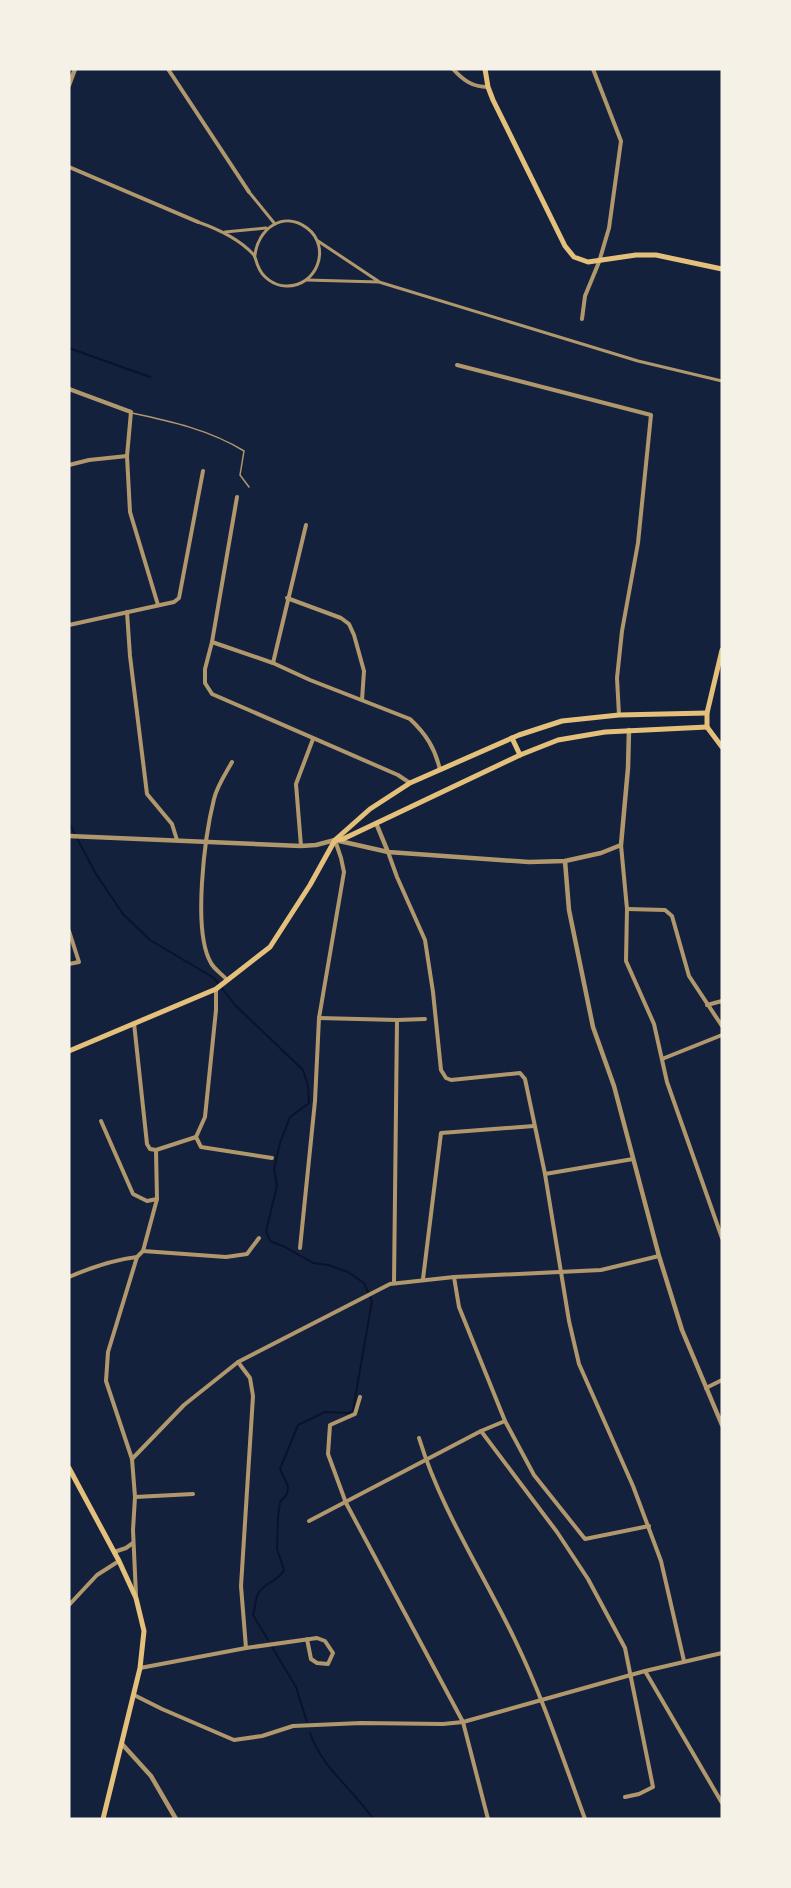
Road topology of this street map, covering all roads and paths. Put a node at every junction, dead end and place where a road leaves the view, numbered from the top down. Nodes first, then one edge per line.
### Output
1 (75, 69) edge
2 (168, 69) edge
3 (453, 69) edge
4 (485, 69) edge
5 (593, 69) edge
6 (69, 84) edge
7 (488, 87) junction
8 (69, 167) edge
9 (249, 192) joint
10 (198, 222) joint
11 (275, 224) junction
12 (268, 228) junction
13 (224, 232) junction
14 (318, 241) junction
15 (255, 255) junction
16 (599, 262) junction
17 (722, 269) edge
18 (307, 280) junction
19 (379, 282) junction
20 (582, 319) dead end
21 (457, 364) dead end
22 (722, 381) edge
23 (69, 389) edge
24 (131, 412) junction
25 (127, 456) junction
26 (69, 465) edge
27 (203, 471) dead end
28 (249, 487) dead end
29 (237, 497) dead end
30 (306, 525) dead end
31 (287, 598) junction
32 (159, 605) junction
33 (128, 612) junction
34 (69, 625) edge
35 (212, 642) junction
36 (722, 651) edge
37 (273, 663) junction
38 (363, 700) junction
39 (707, 713) junction
40 (619, 716) junction
41 (707, 727) junction
42 (628, 730) junction
43 (512, 738) junction
44 (313, 739) junction
45 (722, 747) edge
46 (520, 755) junction
47 (232, 762) dead end
48 (440, 771) junction
49 (410, 783) junction
50 (376, 823) junction
51 (69, 836) edge
52 (177, 840) junction
53 (335, 840) junction
54 (207, 841) junction
55 (621, 845) junction
56 (301, 846) junction
57 (388, 852) junction
58 (565, 861) junction
59 (627, 909) junction
60 (69, 931) edge
61 (69, 964) edge
62 (226, 980) junction
63 (216, 988) junction
64 (722, 1001) edge
65 (707, 1005) junction
66 (319, 1018) junction
67 (425, 1019) dead end
68 (397, 1020) junction
69 (134, 1023) junction
70 (722, 1026) edge
71 (722, 1035) edge
72 (69, 1051) edge
73 (662, 1059) junction
74 (101, 1121) dead end
75 (534, 1126) junction
76 (196, 1137) junction
77 (156, 1150) junction
78 (272, 1158) dead end
79 (633, 1159) junction
80 (545, 1174) junction
81 (158, 1199) junction
82 (258, 1238) dead end
83 (722, 1238) edge
84 (300, 1248) dead end
85 (143, 1251) junction
86 (659, 1256) junction
87 (137, 1257) junction
88 (562, 1274) junction
89 (69, 1277) edge
90 (454, 1277) junction
91 (423, 1279) junction
92 (394, 1283) junction
93 (238, 1362) junction
94 (722, 1380) edge
95 (706, 1388) junction
96 (360, 1397) dead end
97 (505, 1421) junction
98 (722, 1425) edge
99 (481, 1431) junction
100 (419, 1438) dead end
101 (132, 1460) junction
102 (426, 1461) junction
103 (69, 1468) edge
104 (193, 1494) dead end
105 (135, 1497) junction
106 (346, 1503) junction
107 (309, 1521) dead end
108 (649, 1526) junction
109 (133, 1543) junction
110 (114, 1552) junction
111 (119, 1561) junction
112 (136, 1598) junction
113 (69, 1605) edge
114 (307, 1639) junction
115 (246, 1648) junction
116 (722, 1653) edge
117 (684, 1661) junction
118 (140, 1668) junction
119 (645, 1671) junction
120 (631, 1676) junction
121 (134, 1695) junction
122 (542, 1699) junction
123 (463, 1722) junction
124 (122, 1744) junction
125 (625, 1797) dead end
126 (722, 1803) edge
127 (103, 1819) edge
128 (176, 1819) edge
129 (488, 1819) edge
130 (585, 1819) edge

1 - 6 street
2 - 9 street
3 - 7 street
4 - 7 main road
5 - 16 street
7 - 16 main road
8 - 10 street
9 - 11 street
10 - 13 street
11 - 12 street
11 - 14 street
12 - 13 street
12 - 15 street
13 - 15 street
14 - 18 street
14 - 19 street
15 - 18 street
16 - 17 main road
16 - 20 street
18 - 19 street
19 - 22 street
21 - 40 street
23 - 24 street
24 - 25 street
24 - 28 lane
25 - 26 street
25 - 32 street
27 - 32 street
29 - 35 street
30 - 31 street
31 - 37 street
31 - 38 street
32 - 33 street
33 - 34 street
33 - 52 street
35 - 37 street
35 - 44 street
36 - 39 main road
37 - 38 street
38 - 48 street
39 - 40 main road
39 - 41 main road
40 - 43 main road
41 - 42 main road
41 - 45 main road
42 - 46 main road
42 - 55 street
43 - 46 main road
43 - 48 main road
44 - 49 street
44 - 56 street
46 - 50 main road
47 - 54 street
48 - 49 main road
49 - 53 main road
50 - 53 main road
50 - 57 street
51 - 52 street
52 - 54 street
53 - 56 street
53 - 57 street
53 - 62 main road
53 - 66 street
54 - 56 street
54 - 62 street
55 - 58 street
55 - 59 street
57 - 58 street
57 - 75 street
58 - 79 street
59 - 65 street
59 - 73 street
60 - 61 street
62 - 63 main road
63 - 69 main road
63 - 76 street
64 - 65 street
65 - 70 street
66 - 68 street
66 - 84 street
67 - 68 street
68 - 92 street
69 - 72 main road
69 - 77 street
71 - 73 street
73 - 83 street
74 - 81 street
75 - 80 street
75 - 91 street
76 - 77 street
76 - 78 street
77 - 81 street
79 - 80 street
79 - 86 street
80 - 88 street
81 - 85 street
82 - 85 street
85 - 87 street
86 - 88 street
86 - 95 street
87 - 89 street
87 - 101 street
88 - 90 street
88 - 108 street
90 - 91 street
90 - 97 street
91 - 92 street
92 - 93 street
93 - 101 street
93 - 115 street
94 - 95 street
95 - 98 street
96 - 106 street
97 - 99 street
97 - 108 street
99 - 102 street
99 - 120 street
100 - 102 street
101 - 105 street
102 - 106 street
102 - 122 street
103 - 110 main road
104 - 105 street
105 - 109 street
106 - 107 street
106 - 123 street
108 - 117 street
109 - 110 street
109 - 112 street
110 - 111 main road
111 - 112 main road
111 - 113 street
112 - 118 main road
114 - 114 street
114 - 115 street
115 - 118 street
116 - 117 street
117 - 119 street
118 - 121 main road
119 - 120 street
119 - 126 street
120 - 122 street
120 - 125 street
121 - 123 street
121 - 124 main road
122 - 123 street
122 - 130 street
123 - 129 street
124 - 127 main road
124 - 128 street

